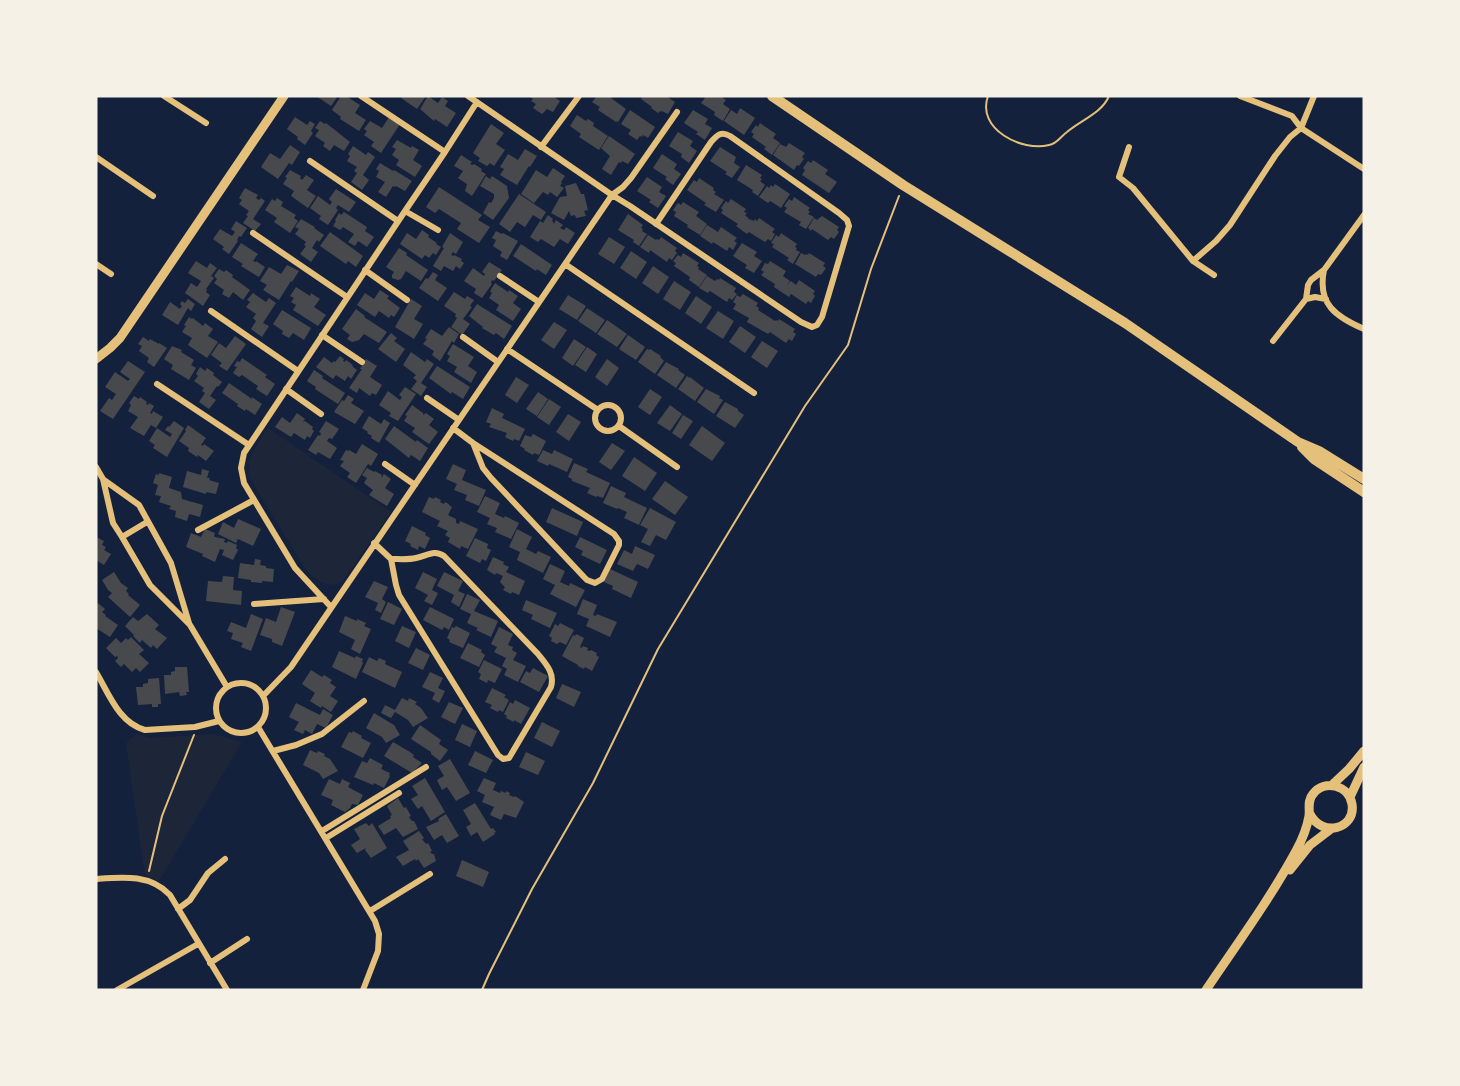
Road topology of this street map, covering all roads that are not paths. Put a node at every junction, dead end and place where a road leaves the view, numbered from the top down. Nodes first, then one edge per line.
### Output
1 (164, 96) edge
2 (284, 96) edge
3 (361, 96) edge
4 (468, 96) edge
5 (579, 96) edge
6 (772, 96) edge
7 (1240, 96) edge
8 (1314, 96) edge
9 (477, 102) junction
10 (677, 112) dead end
11 (206, 123) dead end
12 (1301, 128) junction
13 (541, 147) junction
14 (1129, 147) dead end
15 (445, 152) junction
16 (96, 157) edge
17 (310, 161) dead end
18 (1364, 169) edge
19 (612, 195) junction
20 (153, 196) dead end
21 (405, 211) junction
22 (1364, 215) edge
23 (398, 220) junction
24 (656, 224) junction
25 (438, 230) dead end
26 (253, 232) dead end
27 (1193, 261) junction
28 (96, 264) edge
29 (565, 264) junction
30 (365, 270) junction
31 (1324, 270) junction
32 (111, 274) dead end
33 (1214, 275) dead end
34 (500, 276) dead end
35 (347, 297) junction
36 (1306, 299) junction
37 (1326, 299) junction
38 (407, 300) dead end
39 (539, 302) junction
40 (211, 311) dead end
41 (1364, 329) edge
42 (322, 335) junction
43 (462, 337) dead end
44 (1273, 341) dead end
45 (507, 349) junction
46 (96, 359) edge
47 (362, 362) dead end
48 (498, 362) junction
49 (298, 371) junction
50 (157, 384) dead end
51 (286, 389) junction
52 (754, 393) dead end
53 (427, 398) dead end
54 (598, 410) junction
55 (321, 414) dead end
56 (459, 420) junction
57 (619, 426) junction
58 (453, 428) junction
59 (1298, 442) junction
60 (473, 443) junction
61 (249, 445) junction
62 (385, 464) dead end
63 (96, 467) edge
64 (677, 467) dead end
65 (103, 479) junction
66 (1364, 479) edge
67 (414, 485) junction
68 (1364, 492) edge
69 (254, 500) junction
70 (147, 522) junction
71 (198, 530) dead end
72 (122, 537) junction
73 (374, 543) junction
74 (391, 559) junction
75 (324, 599) junction
76 (254, 604) dead end
77 (331, 607) junction
78 (190, 625) junction
79 (96, 672) edge
80 (227, 687) junction
81 (264, 695) junction
82 (364, 701) dead end
83 (219, 721) junction
84 (258, 728) junction
85 (273, 751) junction
86 (1364, 752) edge
87 (426, 767) dead end
88 (1364, 767) edge
89 (1332, 785) junction
90 (399, 793) dead end
91 (1350, 797) junction
92 (1310, 814) junction
93 (1331, 829) junction
94 (322, 831) junction
95 (326, 838) junction
96 (225, 859) dead end
97 (430, 873) dead end
98 (96, 879) edge
99 (1275, 888) junction
100 (178, 909) junction
101 (370, 911) junction
102 (247, 939) dead end
103 (198, 944) junction
104 (210, 963) junction
105 (117, 990) edge
106 (227, 990) edge
107 (363, 990) edge
108 (1206, 990) edge

1 - 11 street
2 - 46 street
3 - 15 street
4 - 9 street
5 - 13 street
6 - 59 main road
7 - 12 street
8 - 12 street
9 - 13 street
9 - 15 street
10 - 19 street
12 - 18 street
12 - 27 street
13 - 19 street
14 - 27 street
15 - 21 street
16 - 20 street
17 - 23 street
19 - 24 street
19 - 29 street
21 - 23 street
21 - 25 street
22 - 31 street
23 - 30 street
24 - 24 street
26 - 35 street
27 - 33 street
28 - 32 street
29 - 39 street
29 - 52 street
30 - 35 street
30 - 38 street
31 - 36 street
31 - 37 street
34 - 39 street
35 - 42 street
36 - 37 street
36 - 44 street
37 - 41 street
39 - 45 street
40 - 49 street
42 - 47 street
42 - 49 street
43 - 48 street
45 - 48 street
45 - 54 street
48 - 56 street
49 - 51 street
50 - 61 street
51 - 55 street
51 - 61 street
53 - 56 street
54 - 57 street
54 - 57 street
56 - 58 street
57 - 64 street
58 - 60 street
58 - 67 street
59 - 66 main road
59 - 68 main road
60 - 60 street
61 - 69 street
62 - 67 street
63 - 65 street
65 - 70 street
65 - 72 street
67 - 73 street
69 - 71 street
69 - 75 street
70 - 72 street
70 - 78 street
72 - 78 street
73 - 74 street
73 - 77 street
74 - 74 street
75 - 76 street
75 - 77 street
77 - 81 street
78 - 80 street
79 - 83 street
80 - 81 street
80 - 83 street
81 - 84 street
82 - 85 street
83 - 84 street
84 - 85 street
85 - 94 street
86 - 89 street
87 - 94 street
88 - 91 street
89 - 91 street
89 - 92 street
90 - 95 street
91 - 93 street
92 - 93 street
92 - 99 street
93 - 99 street
94 - 95 street
95 - 101 street
96 - 100 street
97 - 101 street
98 - 100 street
99 - 108 street
100 - 103 street
101 - 107 street
102 - 104 street
103 - 104 street
103 - 105 street
104 - 106 street

